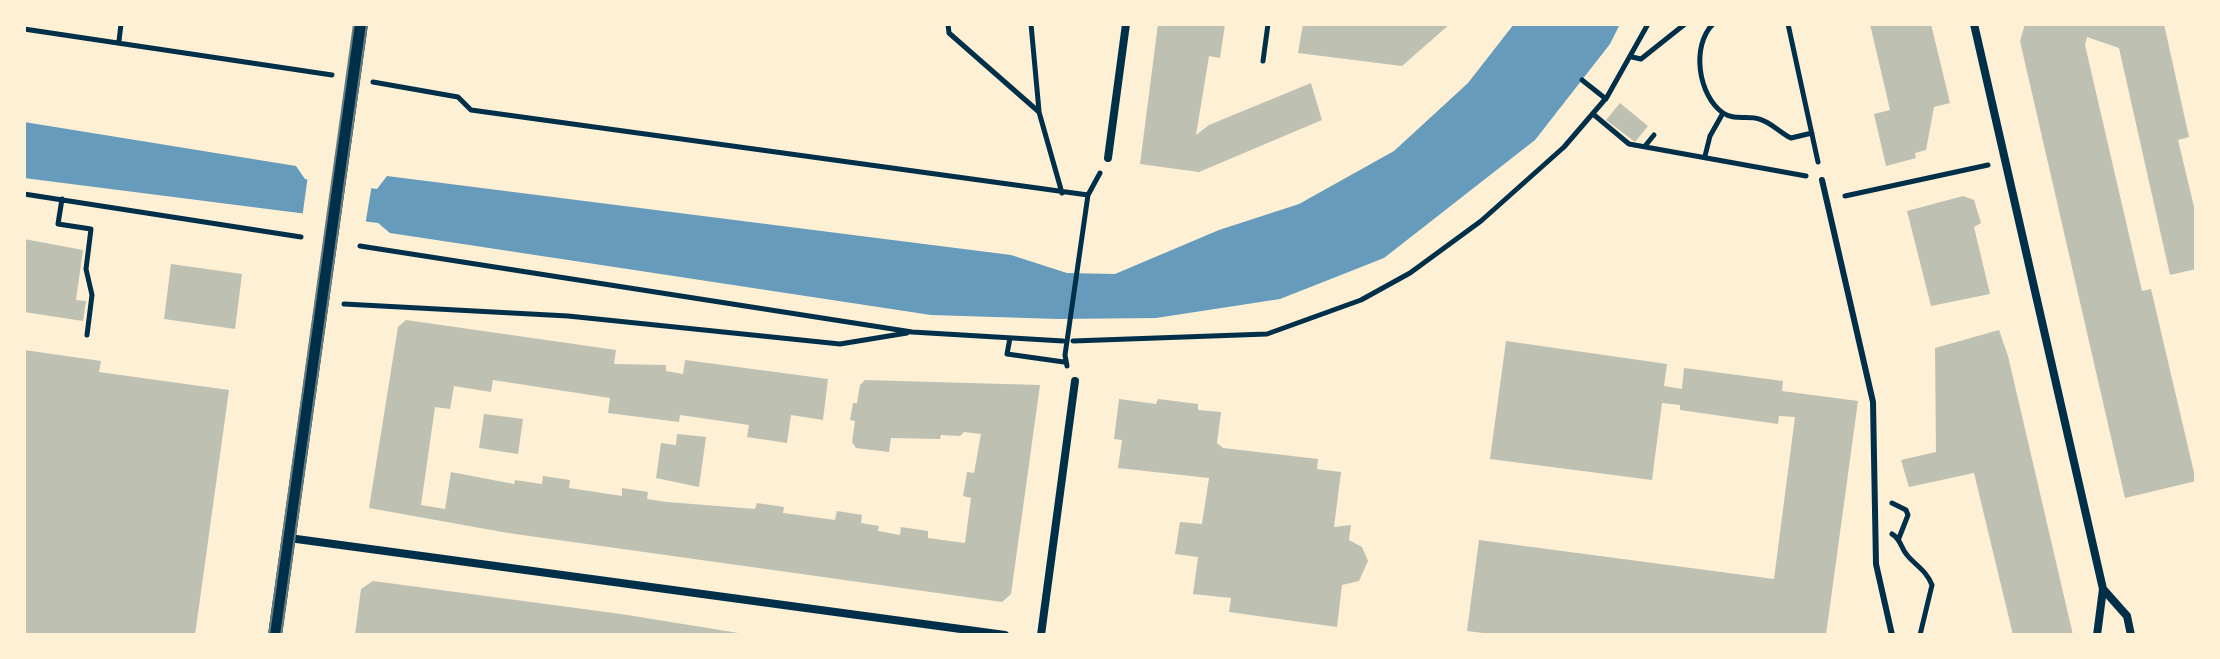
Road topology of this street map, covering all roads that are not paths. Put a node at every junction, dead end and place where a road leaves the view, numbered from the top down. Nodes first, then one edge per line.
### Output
1 (361, 24) edge
2 (1126, 24) edge
3 (1974, 24) edge
4 (1108, 158) road end
5 (1822, 180) road end
6 (1075, 381) dead end
7 (289, 538) junction
8 (2103, 589) junction
9 (275, 635) edge
10 (1005, 635) edge
11 (1041, 635) edge
12 (1892, 635) edge
13 (2097, 635) edge
14 (2131, 635) edge

1 - 7 street
2 - 4 street
3 - 8 street
5 - 12 lane
6 - 11 street
7 - 9 street
7 - 10 street
8 - 13 street
8 - 14 street

